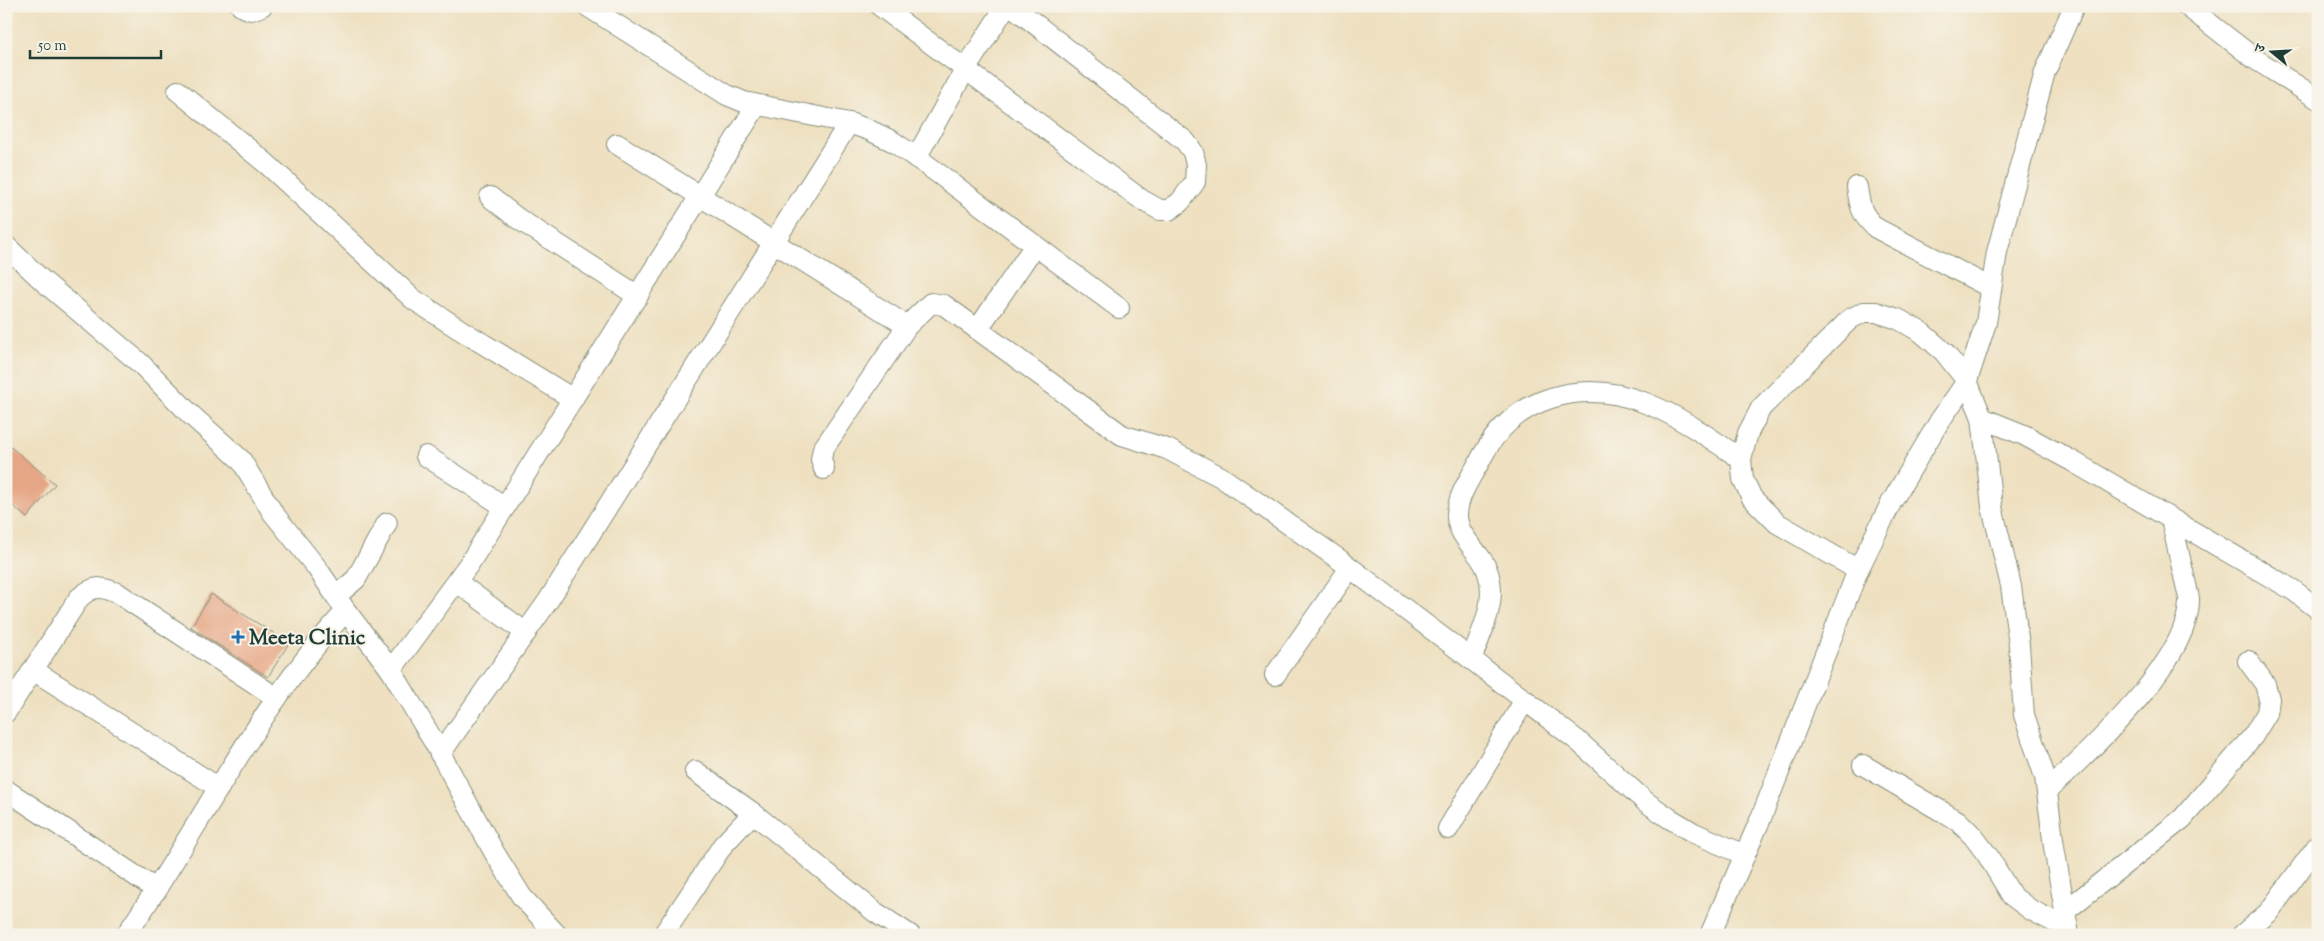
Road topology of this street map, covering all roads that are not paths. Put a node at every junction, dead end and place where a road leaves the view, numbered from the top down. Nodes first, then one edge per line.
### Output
1 (241, 6) edge
2 (262, 6) edge
3 (587, 6) edge
4 (880, 6) edge
5 (1006, 6) edge
6 (1012, 6) edge
7 (2074, 6) edge
8 (2187, 6) edge
9 (965, 70) junction
10 (178, 90) dead end
11 (2318, 98) edge
12 (757, 105) junction
13 (849, 123) junction
14 (617, 144) dead end
15 (916, 158) junction
16 (1857, 187) dead end
17 (490, 197) dead end
18 (700, 197) junction
19 (775, 242) junction
20 (1035, 245) junction
21 (6, 246) edge
22 (1991, 288) junction
23 (638, 296) junction
24 (1119, 308) dead end
25 (907, 326) junction
26 (978, 329) junction
27 (1967, 381) junction
28 (573, 399) junction
29 (1982, 418) junction
30 (426, 456) dead end
31 (1741, 459) junction
32 (824, 469) dead end
33 (505, 507) junction
34 (2171, 519) junction
35 (387, 523) dead end
36 (1350, 568) junction
37 (1858, 570) junction
38 (457, 582) junction
39 (341, 604) junction
40 (2318, 609) edge
41 (526, 633) junction
42 (1471, 660) junction
43 (2248, 661) dead end
44 (33, 670) junction
45 (391, 670) junction
46 (1276, 675) dead end
47 (277, 698) junction
48 (1525, 700) junction
49 (6, 712) edge
50 (440, 754) junction
51 (1863, 765) dead end
52 (695, 770) dead end
53 (219, 788) junction
54 (6, 790) edge
55 (2047, 791) junction
56 (753, 813) junction
57 (1448, 829) dead end
58 (2318, 844) edge
59 (1745, 855) junction
60 (158, 890) junction
61 (2067, 925) edge
62 (126, 935) edge
63 (557, 935) edge
64 (662, 935) edge
65 (910, 935) edge
66 (1710, 935) edge
67 (2242, 935) edge

1 - 2 street
3 - 12 street
4 - 9 street
5 - 9 street
6 - 9 street
7 - 22 street
8 - 11 street
9 - 15 street
10 - 28 street
12 - 13 street
12 - 18 street
13 - 15 street
13 - 19 street
14 - 18 street
15 - 20 street
16 - 22 street
17 - 23 street
18 - 19 street
18 - 23 street
19 - 25 street
19 - 41 street
20 - 24 street
20 - 26 street
21 - 39 street
22 - 27 street
23 - 28 street
25 - 26 street
25 - 32 street
26 - 36 street
27 - 29 street
27 - 31 street
27 - 37 street
28 - 33 street
29 - 34 street
29 - 55 street
30 - 33 street
31 - 37 street
31 - 42 street
33 - 38 street
34 - 40 street
34 - 55 street
35 - 39 street
36 - 42 street
36 - 46 street
37 - 59 street
38 - 41 street
38 - 45 street
39 - 45 street
39 - 47 street
41 - 50 street
42 - 48 street
43 - 61 street
44 - 47 street
44 - 49 street
44 - 53 street
45 - 50 street
47 - 53 street
48 - 57 street
48 - 59 street
50 - 63 street
51 - 61 street
52 - 56 street
53 - 60 street
54 - 60 street
55 - 61 street
56 - 64 street
56 - 65 street
58 - 67 street
59 - 66 street
60 - 62 street

